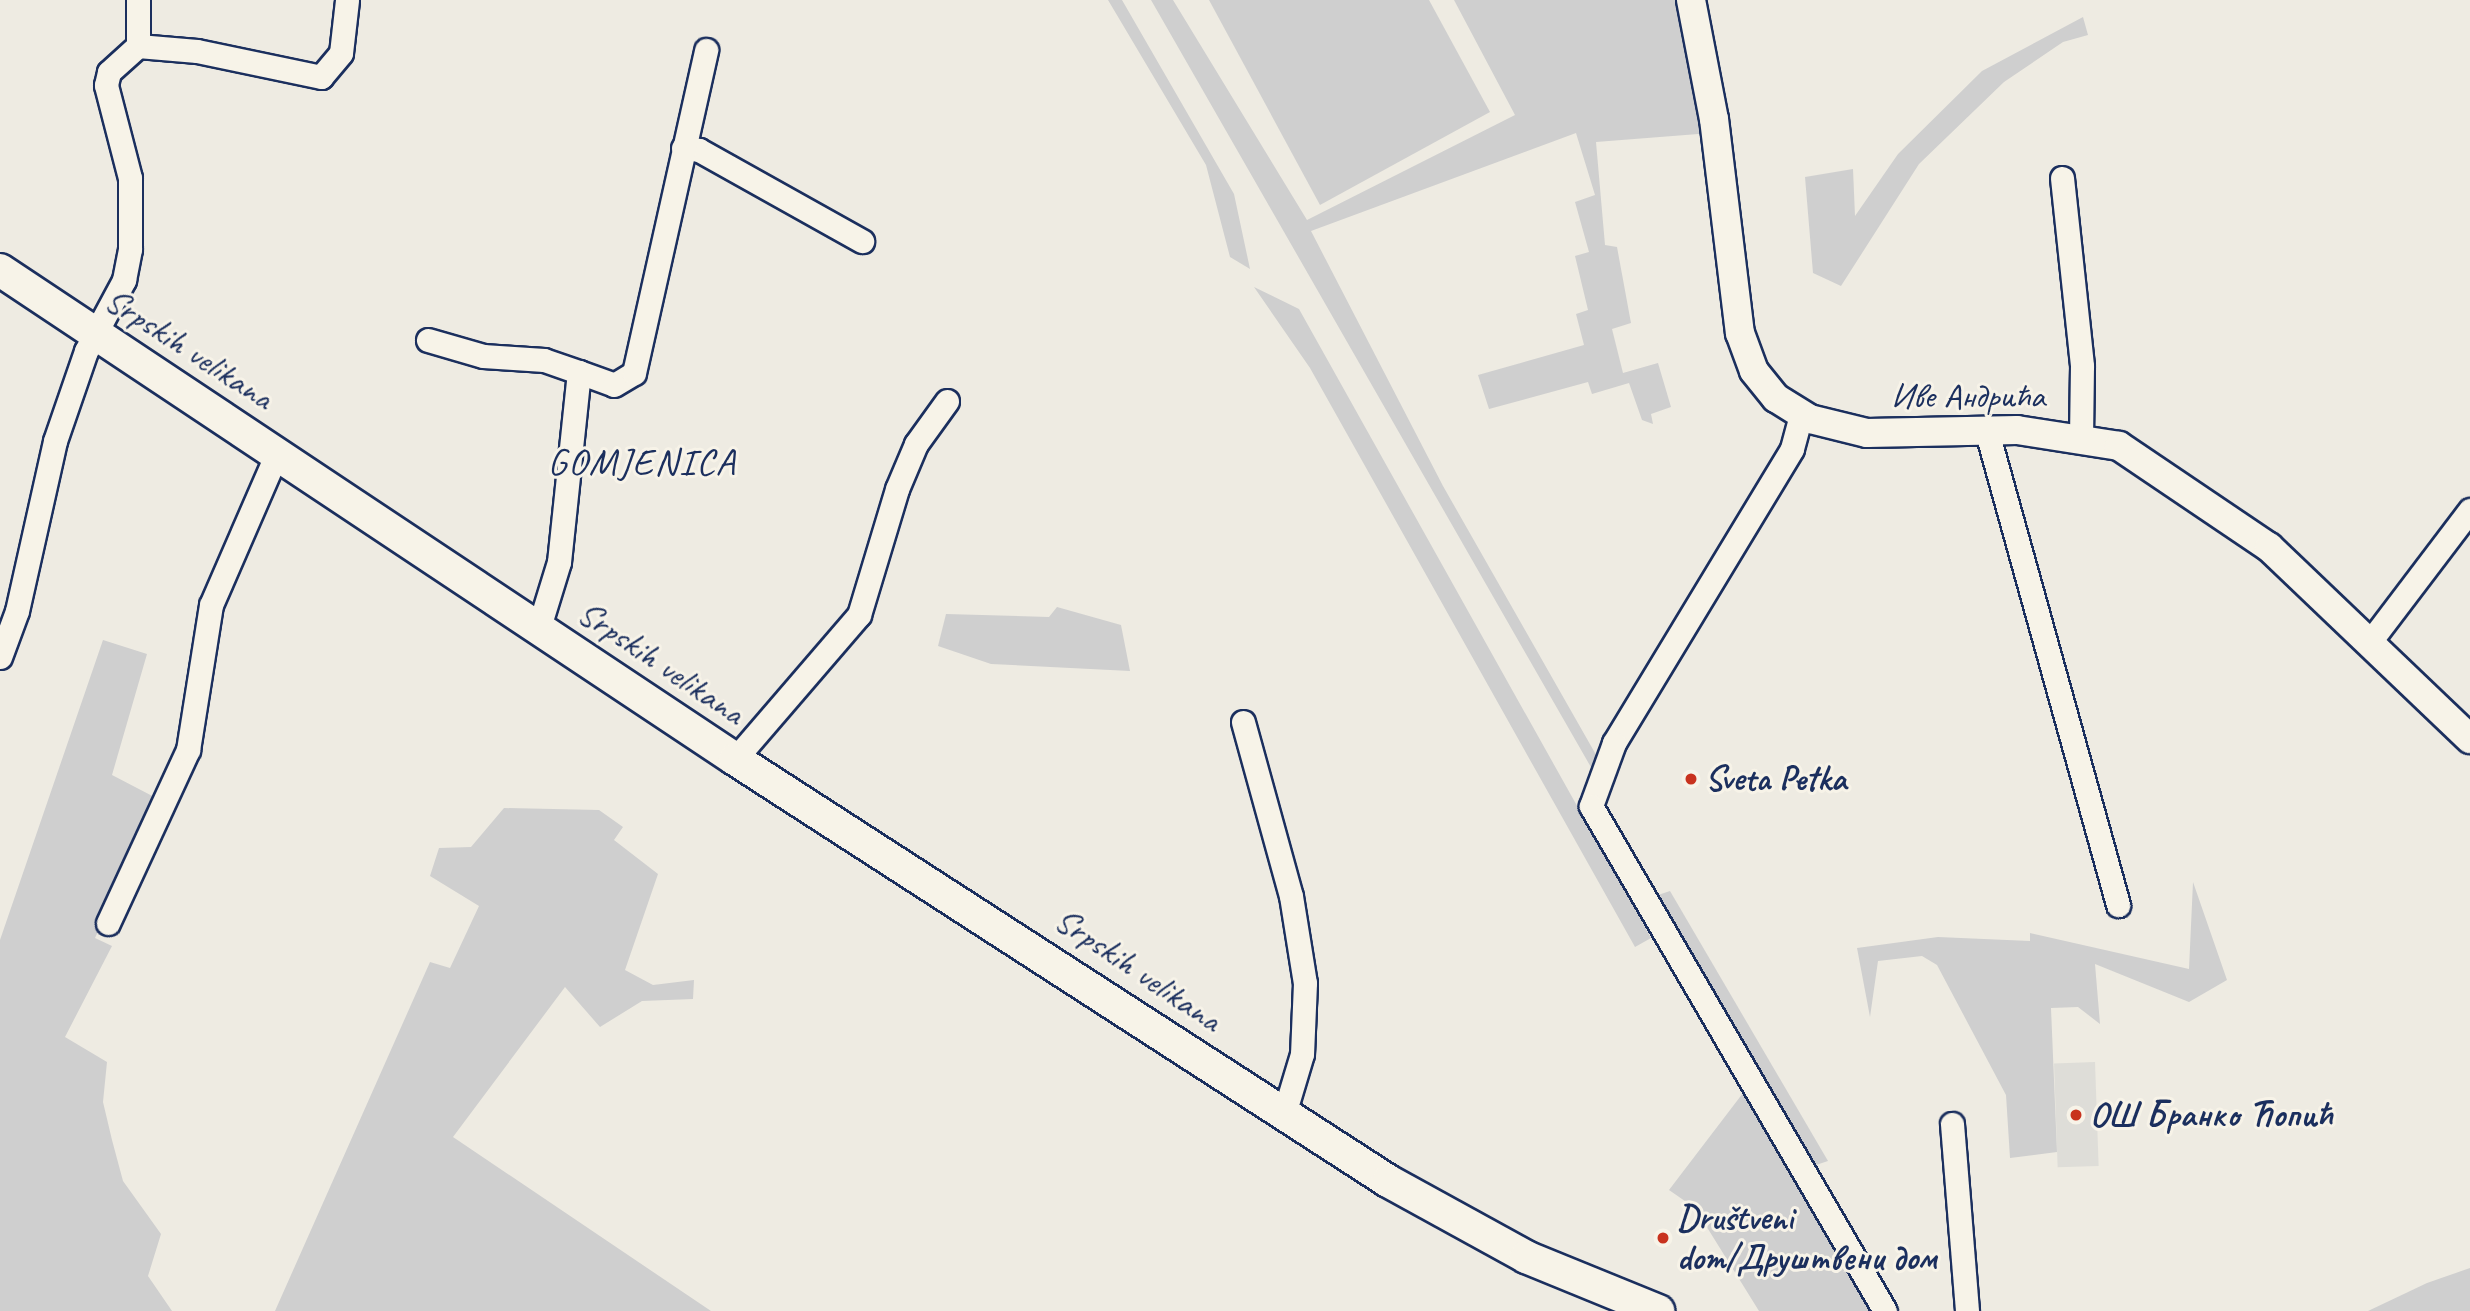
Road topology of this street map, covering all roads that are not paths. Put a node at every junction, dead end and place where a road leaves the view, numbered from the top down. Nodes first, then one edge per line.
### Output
1 (138, 0) edge
2 (347, 0) edge
3 (1691, 0) edge
4 (138, 46) junction
5 (706, 50) dead end
6 (683, 148) junction
7 (2062, 178) dead end
8 (862, 241) dead end
9 (0, 271) edge
10 (96, 333) junction
11 (428, 340) dead end
12 (579, 372) junction
13 (947, 401) dead end
14 (1801, 415) junction
15 (1987, 432) junction
16 (2081, 436) junction
17 (277, 453) junction
18 (2470, 510) edge
19 (539, 628) junction
20 (2369, 643) junction
21 (0, 657) edge
22 (1243, 722) dead end
23 (2470, 739) edge
24 (735, 758) junction
25 (2118, 905) dead end
26 (107, 923) dead end
27 (1284, 1114) junction
28 (1952, 1124) dead end
29 (1658, 1311) edge
30 (1885, 1311) edge
31 (1967, 1311) edge

1 - 4 street
2 - 4 street
3 - 14 street, Иве Андрића
4 - 10 street
5 - 6 street
6 - 8 street
6 - 12 street
7 - 16 street
9 - 10 main road, Srpskih velikana
10 - 17 main road, Srpskih velikana
10 - 21 street
11 - 12 street
12 - 19 street
13 - 24 street
14 - 15 street, Иве Андрића
14 - 30 street
15 - 16 street, Иве Андрића
15 - 25 street
16 - 20 street, Иве Андрића
17 - 19 main road, Srpskih velikana
17 - 26 street
18 - 20 street
19 - 24 main road, Srpskih velikana
20 - 23 street, Иве Андрића
22 - 27 street
24 - 27 main road, Srpskih velikana
27 - 29 main road, Srpskih velikana
28 - 31 street

